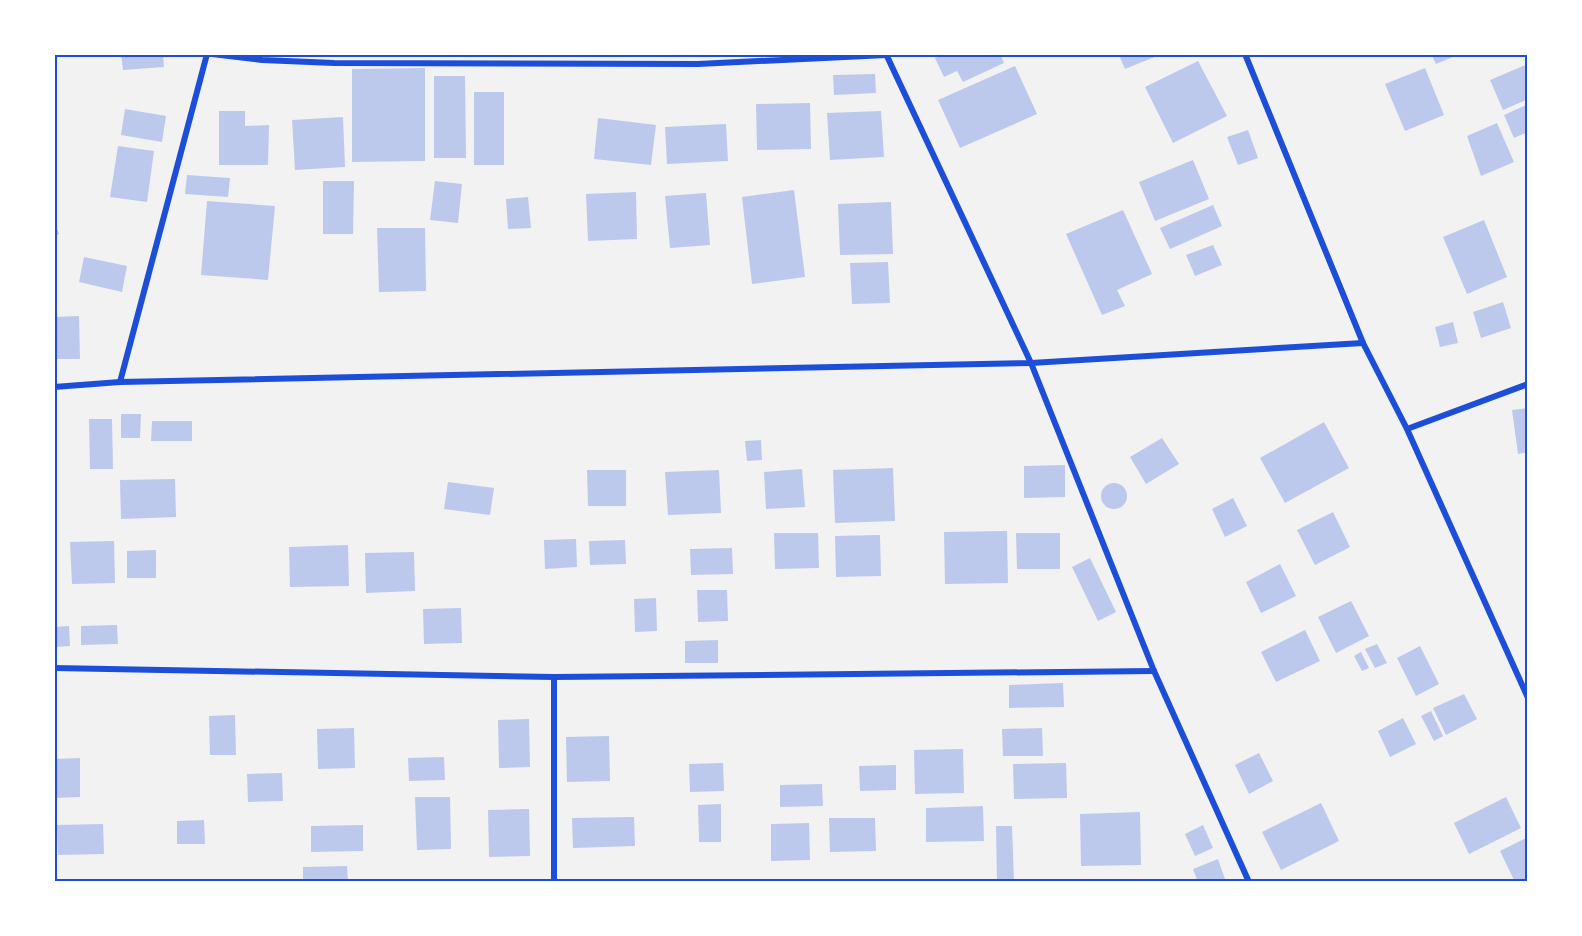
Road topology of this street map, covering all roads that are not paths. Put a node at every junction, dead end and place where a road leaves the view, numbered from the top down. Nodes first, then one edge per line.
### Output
1 (207, 54) edge
2 (212, 54) edge
3 (886, 54) edge
4 (1245, 54) edge
5 (1363, 343) junction
6 (1031, 363) junction
7 (120, 382) junction
8 (1528, 384) edge
9 (54, 387) edge
10 (1407, 429) junction
11 (54, 668) edge
12 (1154, 672) junction
13 (554, 677) junction
14 (1528, 696) edge
15 (554, 882) edge
16 (1248, 882) edge

1 - 7 street
2 - 3 street
3 - 6 street
4 - 5 street
5 - 6 street
5 - 10 street
6 - 7 street
6 - 12 street
7 - 9 street
8 - 10 street
10 - 14 street
11 - 13 street
12 - 13 street
12 - 16 street
13 - 15 street

